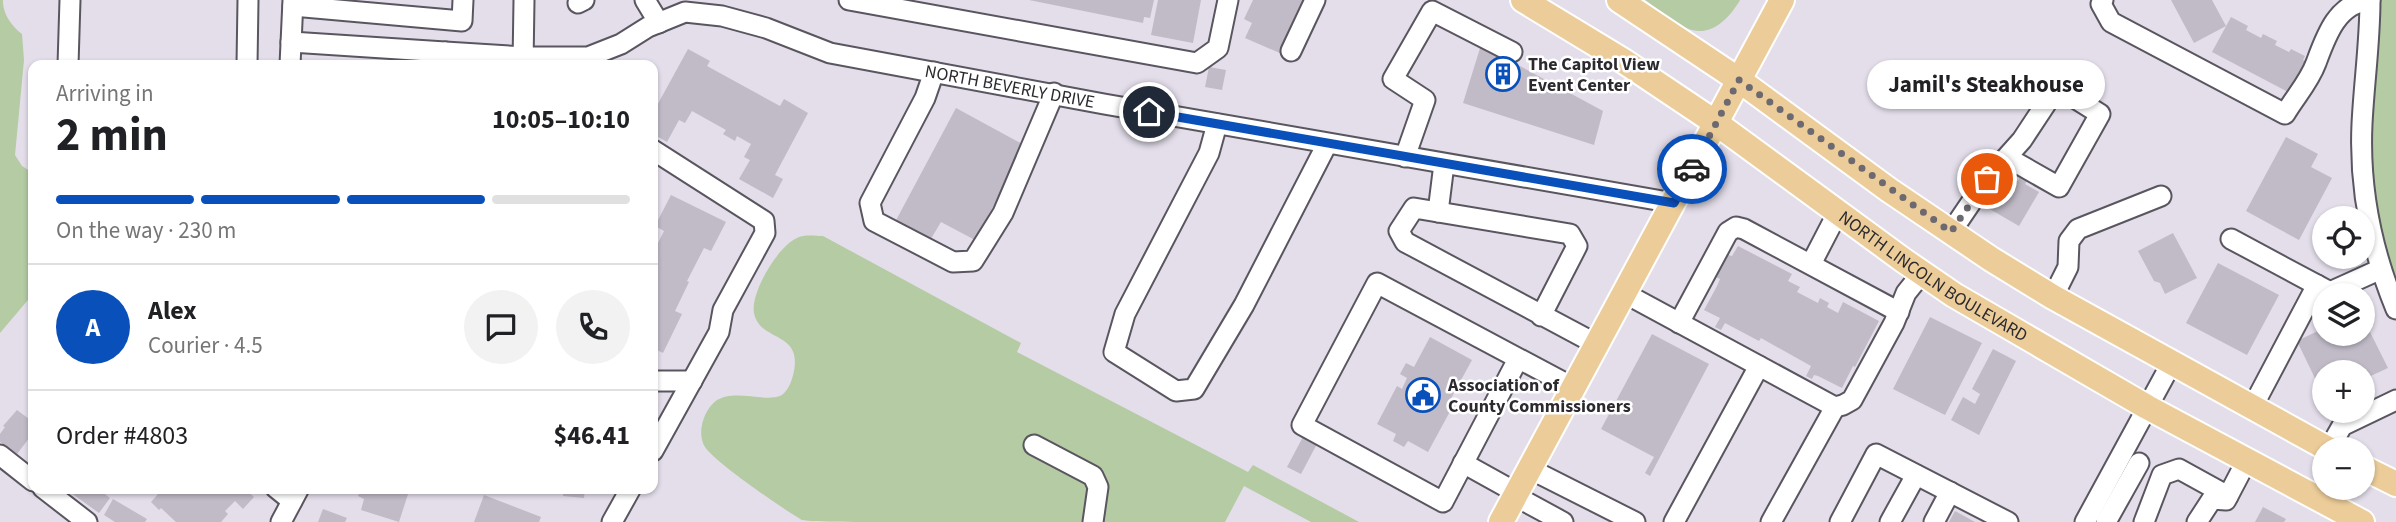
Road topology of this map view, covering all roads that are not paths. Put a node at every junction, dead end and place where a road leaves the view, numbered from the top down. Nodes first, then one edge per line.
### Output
1 (71, 0) edge
2 (248, 0) edge
3 (463, 0) edge
4 (524, 0) edge
5 (579, 0) edge
6 (584, 0) edge
7 (645, 0) edge
8 (849, 0) edge
9 (1228, 0) edge
10 (1315, 0) edge
11 (1523, 0) edge
12 (1619, 0) edge
13 (1783, 0) edge
14 (2103, 0) edge
15 (2370, 0) edge
16 (293, 3) edge
17 (684, 6) edge
18 (462, 21) junction
19 (659, 23) junction
20 (291, 42) junction
21 (1291, 51) dead end
22 (1512, 52) dead end
23 (446, 57) edge
24 (68, 60) edge
25 (247, 60) edge
26 (290, 60) edge
27 (504, 60) edge
28 (524, 60) edge
29 (540, 60) edge
30 (934, 72) junction
31 (1739, 80) junction
32 (1054, 93) junction
33 (1716, 123) junction
34 (1217, 124) junction
35 (1327, 144) junction
36 (658, 153) edge
37 (1405, 157) junction
38 (2008, 158) junction
39 (1444, 164) junction
40 (2161, 196) dead end
41 (1674, 203) junction
42 (1438, 212) junction
43 (1838, 212) junction
44 (1951, 232) junction
45 (2231, 239) dead end
46 (1811, 264) junction
47 (2381, 269) junction
48 (1922, 272) junction
49 (2313, 283) edge
50 (2350, 283) edge
51 (1626, 294) junction
52 (2312, 294) edge
53 (2053, 297) junction
54 (2396, 309) edge
55 (1899, 312) junction
56 (1541, 316) junction
57 (1679, 323) junction
58 (1598, 345) junction
59 (1518, 359) junction
60 (2171, 364) junction
61 (1759, 366) junction
62 (658, 381) edge
63 (692, 381) junction
64 (1574, 388) junction
65 (2396, 400) edge
66 (1835, 407) junction
67 (2147, 407) junction
68 (2252, 408) junction
69 (2336, 437) edge
70 (2312, 440) edge
71 (658, 441) edge
72 (1034, 445) dead end
73 (0, 455) edge
74 (2131, 459) junction
75 (2247, 460) junction
76 (1463, 463) junction
77 (1530, 469) junction
78 (2375, 474) edge
79 (1916, 475) junction
80 (2162, 475) junction
81 (28, 477) edge
82 (2396, 484) edge
83 (1950, 492) junction
84 (51, 494) edge
85 (628, 494) edge
86 (1516, 494) junction
87 (296, 495) edge
88 (2220, 497) junction
89 (2332, 515) edge
90 (87, 522) edge
91 (281, 522) edge
92 (612, 522) edge
93 (1093, 522) edge
94 (1501, 522) edge
95 (1563, 522) edge
96 (1635, 522) edge
97 (1674, 522) edge
98 (1771, 522) edge
99 (1840, 522) edge
100 (1890, 522) edge
101 (1934, 522) edge
102 (2008, 522) edge
103 (2085, 522) edge
104 (2106, 522) edge
105 (2144, 522) edge
106 (2197, 522) edge
107 (2362, 522) edge

1 - 24 street
2 - 25 street
3 - 18 street
4 - 28 street
5 - 6 street
7 - 19 street
8 - 9 street
10 - 21 street
11 - 33 main road, NORTH LINCOLN BOULEVARD
12 - 31 main road
13 - 31 main road
14 - 15 street
15 - 47 street
16 - 18 street
16 - 20 street
17 - 19 street, NORTH BEVERLY DRIVE
17 - 30 street, NORTH BEVERLY DRIVE
18 - 23 street
19 - 29 street, NORTH BEVERLY DRIVE
20 - 23 street, NORTH BEVERLY DRIVE
20 - 26 street
22 - 37 street
23 - 27 street, NORTH BEVERLY DRIVE
30 - 32 street, NORTH BEVERLY DRIVE
30 - 32 street
31 - 33 main road
31 - 44 main road
32 - 34 street, NORTH BEVERLY DRIVE
33 - 41 main road
33 - 43 main road, NORTH LINCOLN BOULEVARD
34 - 35 street, NORTH BEVERLY DRIVE
34 - 35 street
35 - 37 street, NORTH BEVERLY DRIVE
36 - 63 street
37 - 39 street, NORTH BEVERLY DRIVE
38 - 38 street
38 - 44 street
39 - 41 street, NORTH BEVERLY DRIVE
39 - 42 street
40 - 53 street
41 - 51 main road
42 - 56 street
42 - 56 street
43 - 46 street
43 - 48 main road, NORTH LINCOLN BOULEVARD
44 - 53 main road
45 - 49 street
46 - 55 street
46 - 57 street
47 - 50 street
47 - 54 street
48 - 55 street
48 - 67 main road, NORTH LINCOLN BOULEVARD
51 - 57 street
51 - 58 main road
52 - 68 street
53 - 60 main road
55 - 66 street
56 - 58 street
57 - 61 street
58 - 64 main road
59 - 64 street
59 - 76 street
59 - 76 street
60 - 67 street
60 - 68 main road
61 - 66 street
61 - 97 street
62 - 63 street
63 - 71 street
64 - 77 main road
65 - 69 street
66 - 98 street
67 - 74 street
67 - 75 main road, NORTH LINCOLN BOULEVARD
68 - 70 main road
72 - 93 street
73 - 81 street
74 - 80 street
74 - 103 street
74 - 104 street
75 - 88 street
75 - 89 main road, NORTH LINCOLN BOULEVARD
76 - 86 street
77 - 86 main road
77 - 96 street
78 - 82 main road
79 - 83 street
79 - 99 street
79 - 100 street
80 - 88 street
80 - 105 street
83 - 101 street
83 - 102 street
84 - 90 street
85 - 92 street
86 - 94 main road
86 - 95 street
87 - 91 street
88 - 106 street
89 - 107 main road, NORTH LINCOLN BOULEVARD

